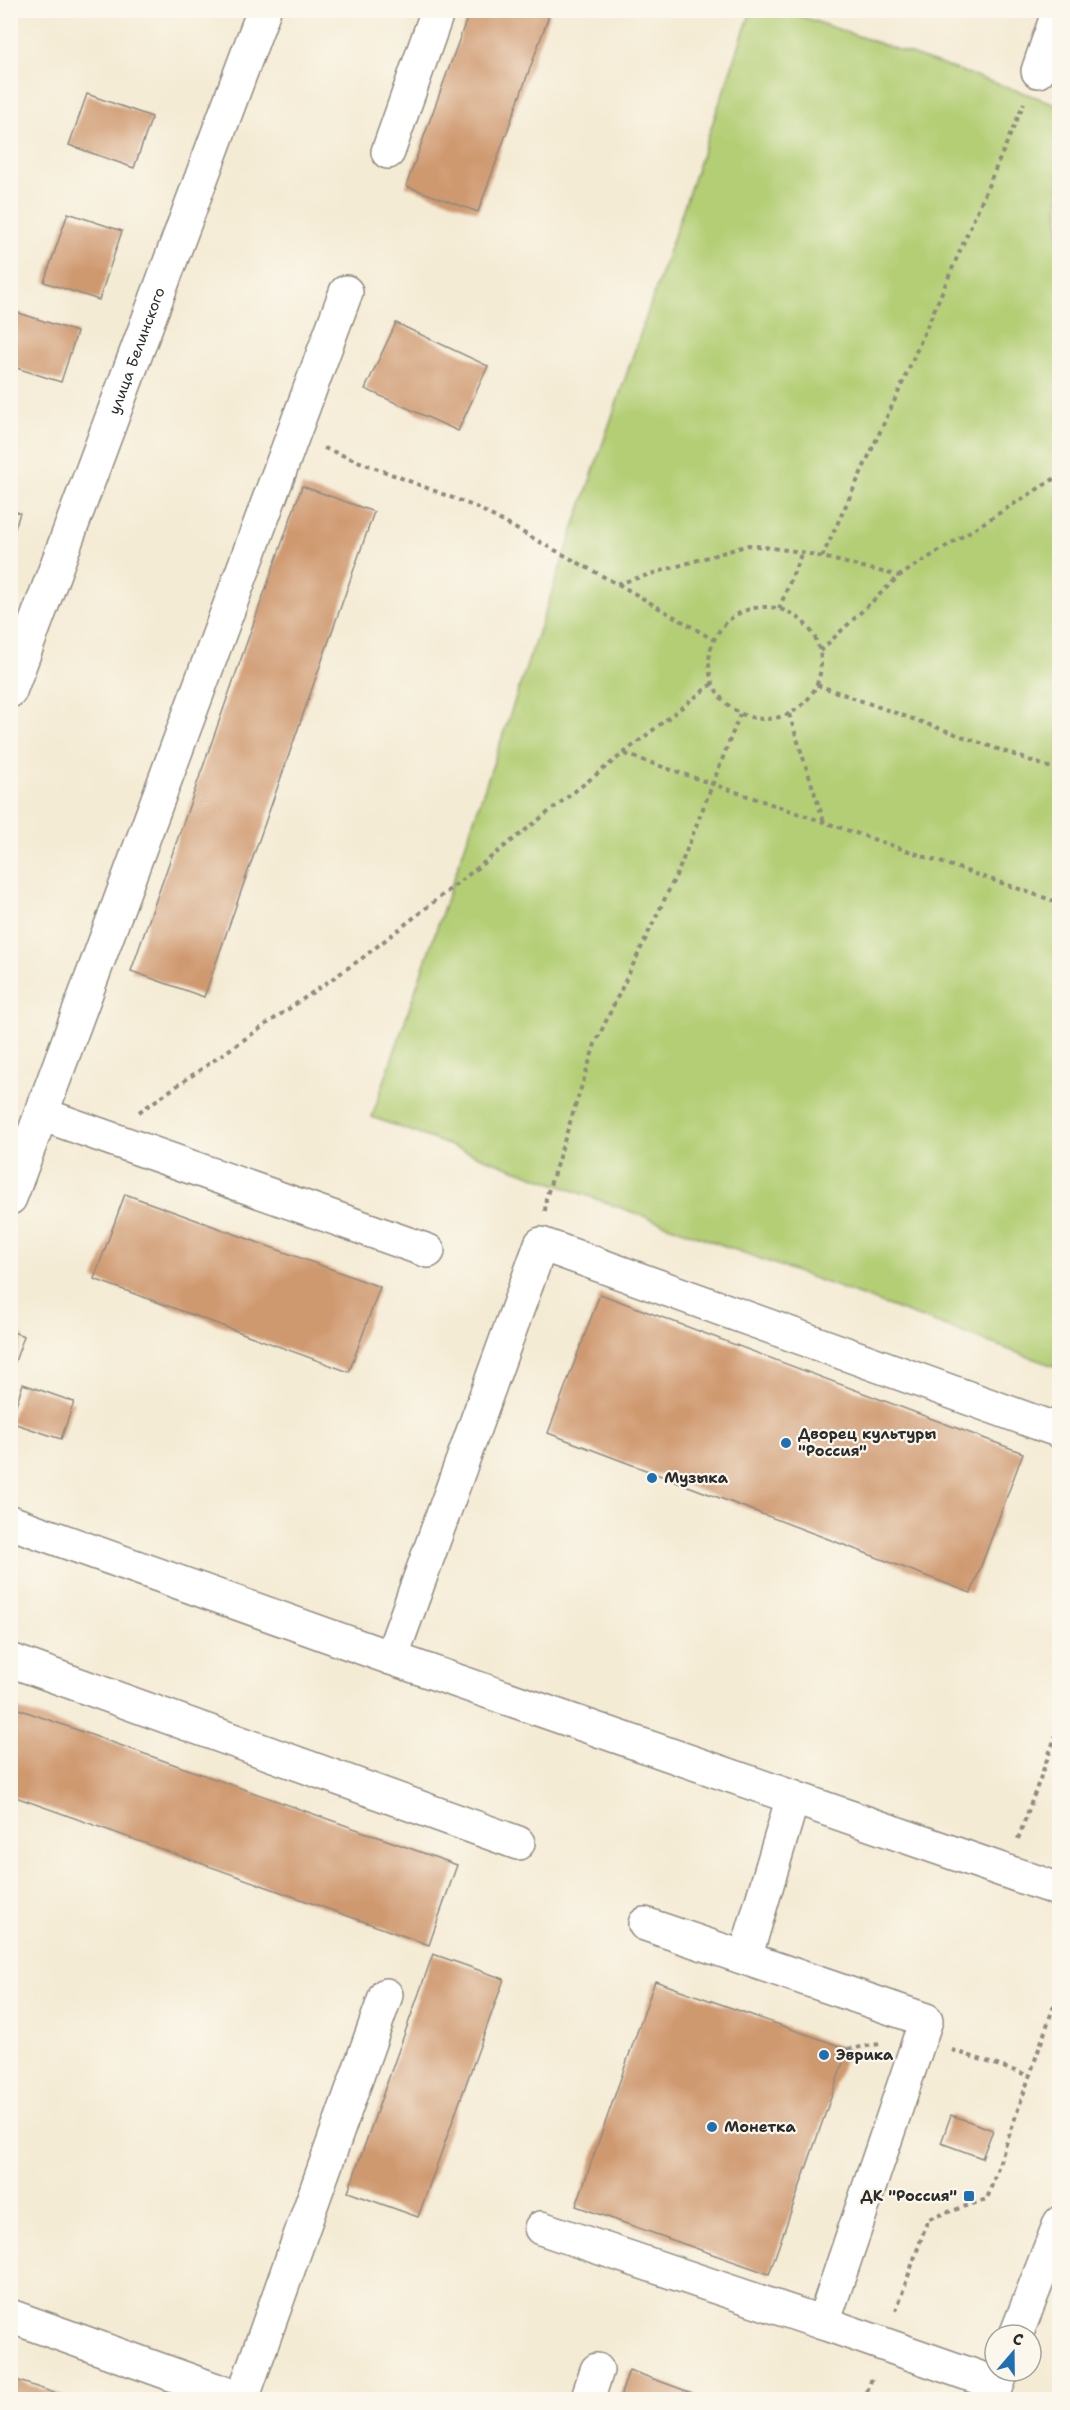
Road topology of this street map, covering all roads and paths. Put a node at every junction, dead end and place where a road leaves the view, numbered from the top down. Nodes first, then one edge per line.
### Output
1 (264, 10) edge
2 (438, 10) edge
3 (1059, 10) edge
4 (1038, 71) joint
5 (388, 152) dead end
6 (346, 292) dead end
7 (292, 436) junction
8 (1059, 475) edge
9 (802, 552) junction
10 (822, 557) junction
11 (899, 576) junction
12 (617, 584) junction
13 (779, 609) junction
14 (714, 640) junction
15 (820, 651) junction
16 (713, 683) junction
17 (817, 685) junction
18 (10, 691) edge
19 (740, 714) junction
20 (789, 714) junction
21 (624, 753) junction
22 (1059, 771) edge
23 (713, 784) junction
24 (824, 822) junction
25 (1059, 903) edge
26 (42, 1114) junction
27 (104, 1136) junction
28 (10, 1198) edge
29 (541, 1245) junction
30 (428, 1251) dead end
31 (1059, 1431) edge
32 (10, 1522) edge
33 (391, 1658) junction
34 (10, 1660) edge
35 (1059, 1724) edge
36 (793, 1797) junction
37 (518, 1843) dead end
38 (1007, 1871) junction
39 (1059, 1890) edge
40 (645, 1924) dead end
41 (745, 1958) junction
42 (1059, 1988) edge
43 (386, 1995) dead end
44 (1059, 2223) edge
45 (542, 2228) dead end
46 (10, 2316) edge
47 (822, 2323) junction
48 (1021, 2323) edge
49 (884, 2344) junction
50 (997, 2385) edge
51 (243, 2399) edge
52 (864, 2400) edge

1 - 18 main road, улица Белинского
2 - 5 main road
3 - 4 main road
4 - 10 path
6 - 7 main road
7 - 12 path
7 - 26 main road
8 - 11 path
9 - 10 path
9 - 12 path
9 - 13 path
10 - 11 path
11 - 15 path
12 - 14 path
13 - 14 path
13 - 15 path
14 - 16 path
15 - 17 path
16 - 19 path
16 - 21 path
17 - 20 path
17 - 22 path
19 - 20 path
19 - 23 path
20 - 24 path
21 - 23 path
21 - 27 path
23 - 24 path
23 - 29 path
24 - 25 path
26 - 27 main road
26 - 28 main road
27 - 30 main road
29 - 31 main road
29 - 33 main road
32 - 33 main road
33 - 36 main road
34 - 37 main road
35 - 38 path
36 - 38 main road
36 - 41 main road
38 - 39 main road
40 - 41 main road
41 - 47 main road
42 - 49 path
43 - 51 main road
44 - 48 main road
45 - 47 main road
46 - 51 main road
47 - 49 main road
49 - 50 main road
49 - 52 path

